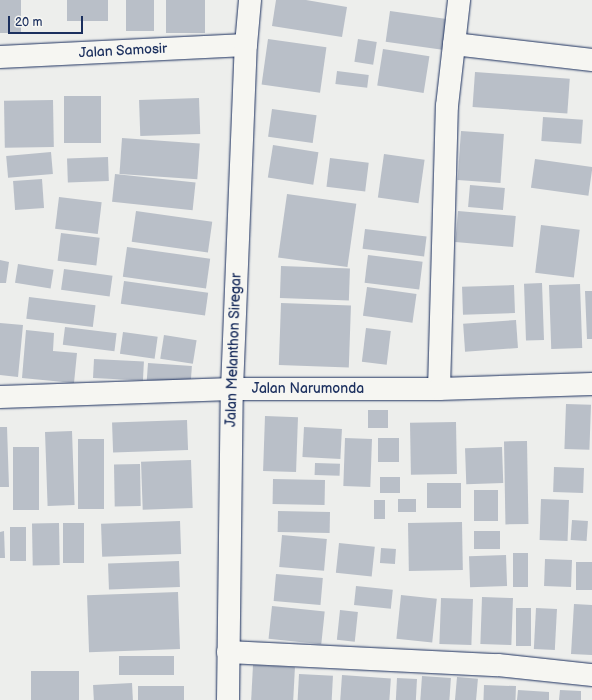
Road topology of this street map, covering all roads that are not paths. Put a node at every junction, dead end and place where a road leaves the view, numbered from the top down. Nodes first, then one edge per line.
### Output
1 (250, 0) edge
2 (459, 0) edge
3 (246, 44) junction
4 (454, 44) junction
5 (0, 57) edge
6 (592, 60) edge
7 (592, 384) edge
8 (232, 389) junction
9 (439, 389) junction
10 (0, 397) edge
11 (228, 652) junction
12 (592, 675) edge
13 (228, 700) edge

1 - 3 street, Jalan Melanthon Siregar
2 - 4 street
3 - 5 street, Jalan Samosir
3 - 8 street, Jalan Melanthon Siregar
4 - 6 street
4 - 9 street
7 - 9 street, Jalan Narumonda
8 - 9 street, Jalan Narumonda
8 - 10 street, Jalan Narumonda
8 - 11 street, Jalan Melanthon Siregar
11 - 12 street
11 - 13 street, Jalan Melanthon Siregar

